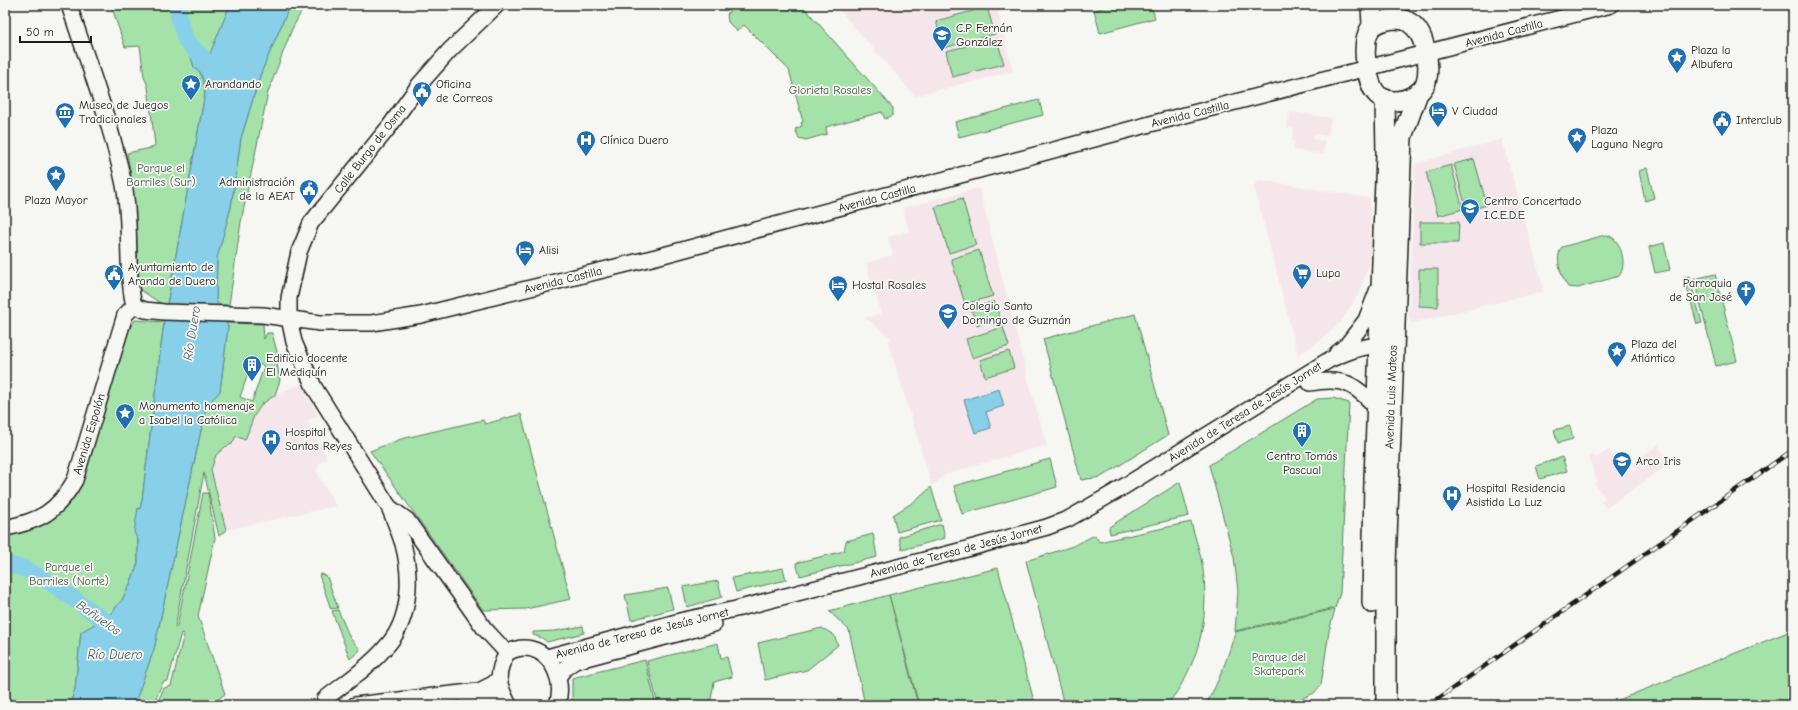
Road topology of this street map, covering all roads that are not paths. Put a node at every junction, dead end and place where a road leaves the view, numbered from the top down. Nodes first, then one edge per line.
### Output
1 (69, 5) edge
2 (497, 5) edge
3 (1371, 5) edge
4 (1611, 5) edge
5 (1401, 12) edge
6 (1372, 26) junction
7 (1426, 54) junction
8 (1368, 68) junction
9 (1418, 93) junction
10 (1385, 99) junction
11 (1381, 280) junction
12 (135, 306) junction
13 (289, 318) junction
14 (1383, 348) junction
15 (1329, 360) junction
16 (1310, 383) junction
17 (1376, 407) junction
18 (389, 507) junction
19 (5, 528) edge
20 (507, 653) junction
21 (546, 657) junction
22 (558, 677) junction
23 (499, 678) junction
24 (507, 701) edge
25 (1381, 703) edge
26 (325, 705) edge
27 (355, 705) edge
28 (435, 705) edge
29 (557, 705) edge

1 - 12 street
2 - 13 street, Calle Burgo de Osma
3 - 6 highway
4 - 7 street, Avenida Castilla
5 - 6 highway
5 - 7 highway, Avenida Luis Mateos
6 - 8 highway
7 - 8 street, Avenida Castilla
7 - 9 highway, Avenida Luis Mateos
8 - 10 highway
8 - 13 street, Avenida Castilla
9 - 10 highway
9 - 14 highway, Avenida Luis Mateos
10 - 11 highway, Avenida Luis Mateos
11 - 14 highway, Avenida Luis Mateos
11 - 15 street, Avenida de Teresa de Jesús Jornet
12 - 13 street, Avenida Castilla
12 - 19 street, Avenida Espolón
13 - 18 street, Calle Burgo de Osma
14 - 15 street, Avenida de Teresa de Jesús Jornet
14 - 16 street, Avenida de Teresa de Jesús Jornet
14 - 17 highway, Avenida Luis Mateos
14 - 25 highway, Avenida Luis Mateos
15 - 21 street, Avenida de Teresa de Jesús Jornet
16 - 17 street, Avenida de Teresa de Jesús Jornet
16 - 22 street, Avenida de Teresa de Jesús Jornet
17 - 25 highway, Avenida Luis Mateos
18 - 20 street
18 - 26 street
20 - 21 street
20 - 23 street
21 - 22 street
22 - 29 street
23 - 24 street
23 - 27 street
24 - 28 street

